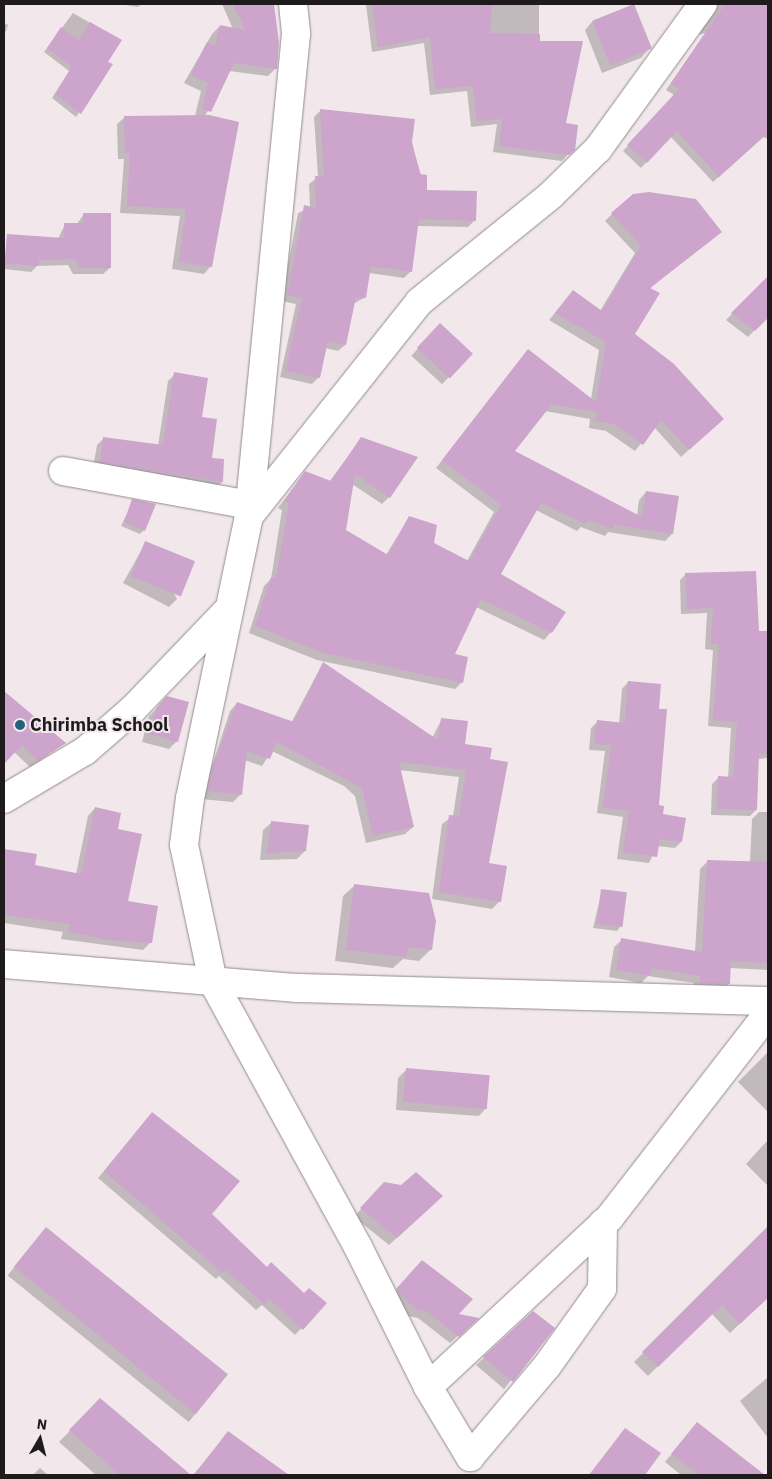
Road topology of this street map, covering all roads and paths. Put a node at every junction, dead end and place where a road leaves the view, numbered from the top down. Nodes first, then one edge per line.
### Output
1 (292, 4) edge
2 (703, 4) edge
3 (63, 471) dead end
4 (250, 510) junction
5 (228, 610) junction
6 (4, 799) edge
7 (4, 964) edge
8 (213, 982) junction
9 (768, 1001) edge
10 (768, 1013) edge
11 (603, 1223) junction
12 (428, 1387) junction

1 - 4 street
2 - 4 street
3 - 4 street
4 - 5 street
5 - 6 street
5 - 8 street
7 - 8 street
8 - 9 street
8 - 12 street
10 - 11 street
11 - 12 street
11 - 12 street

